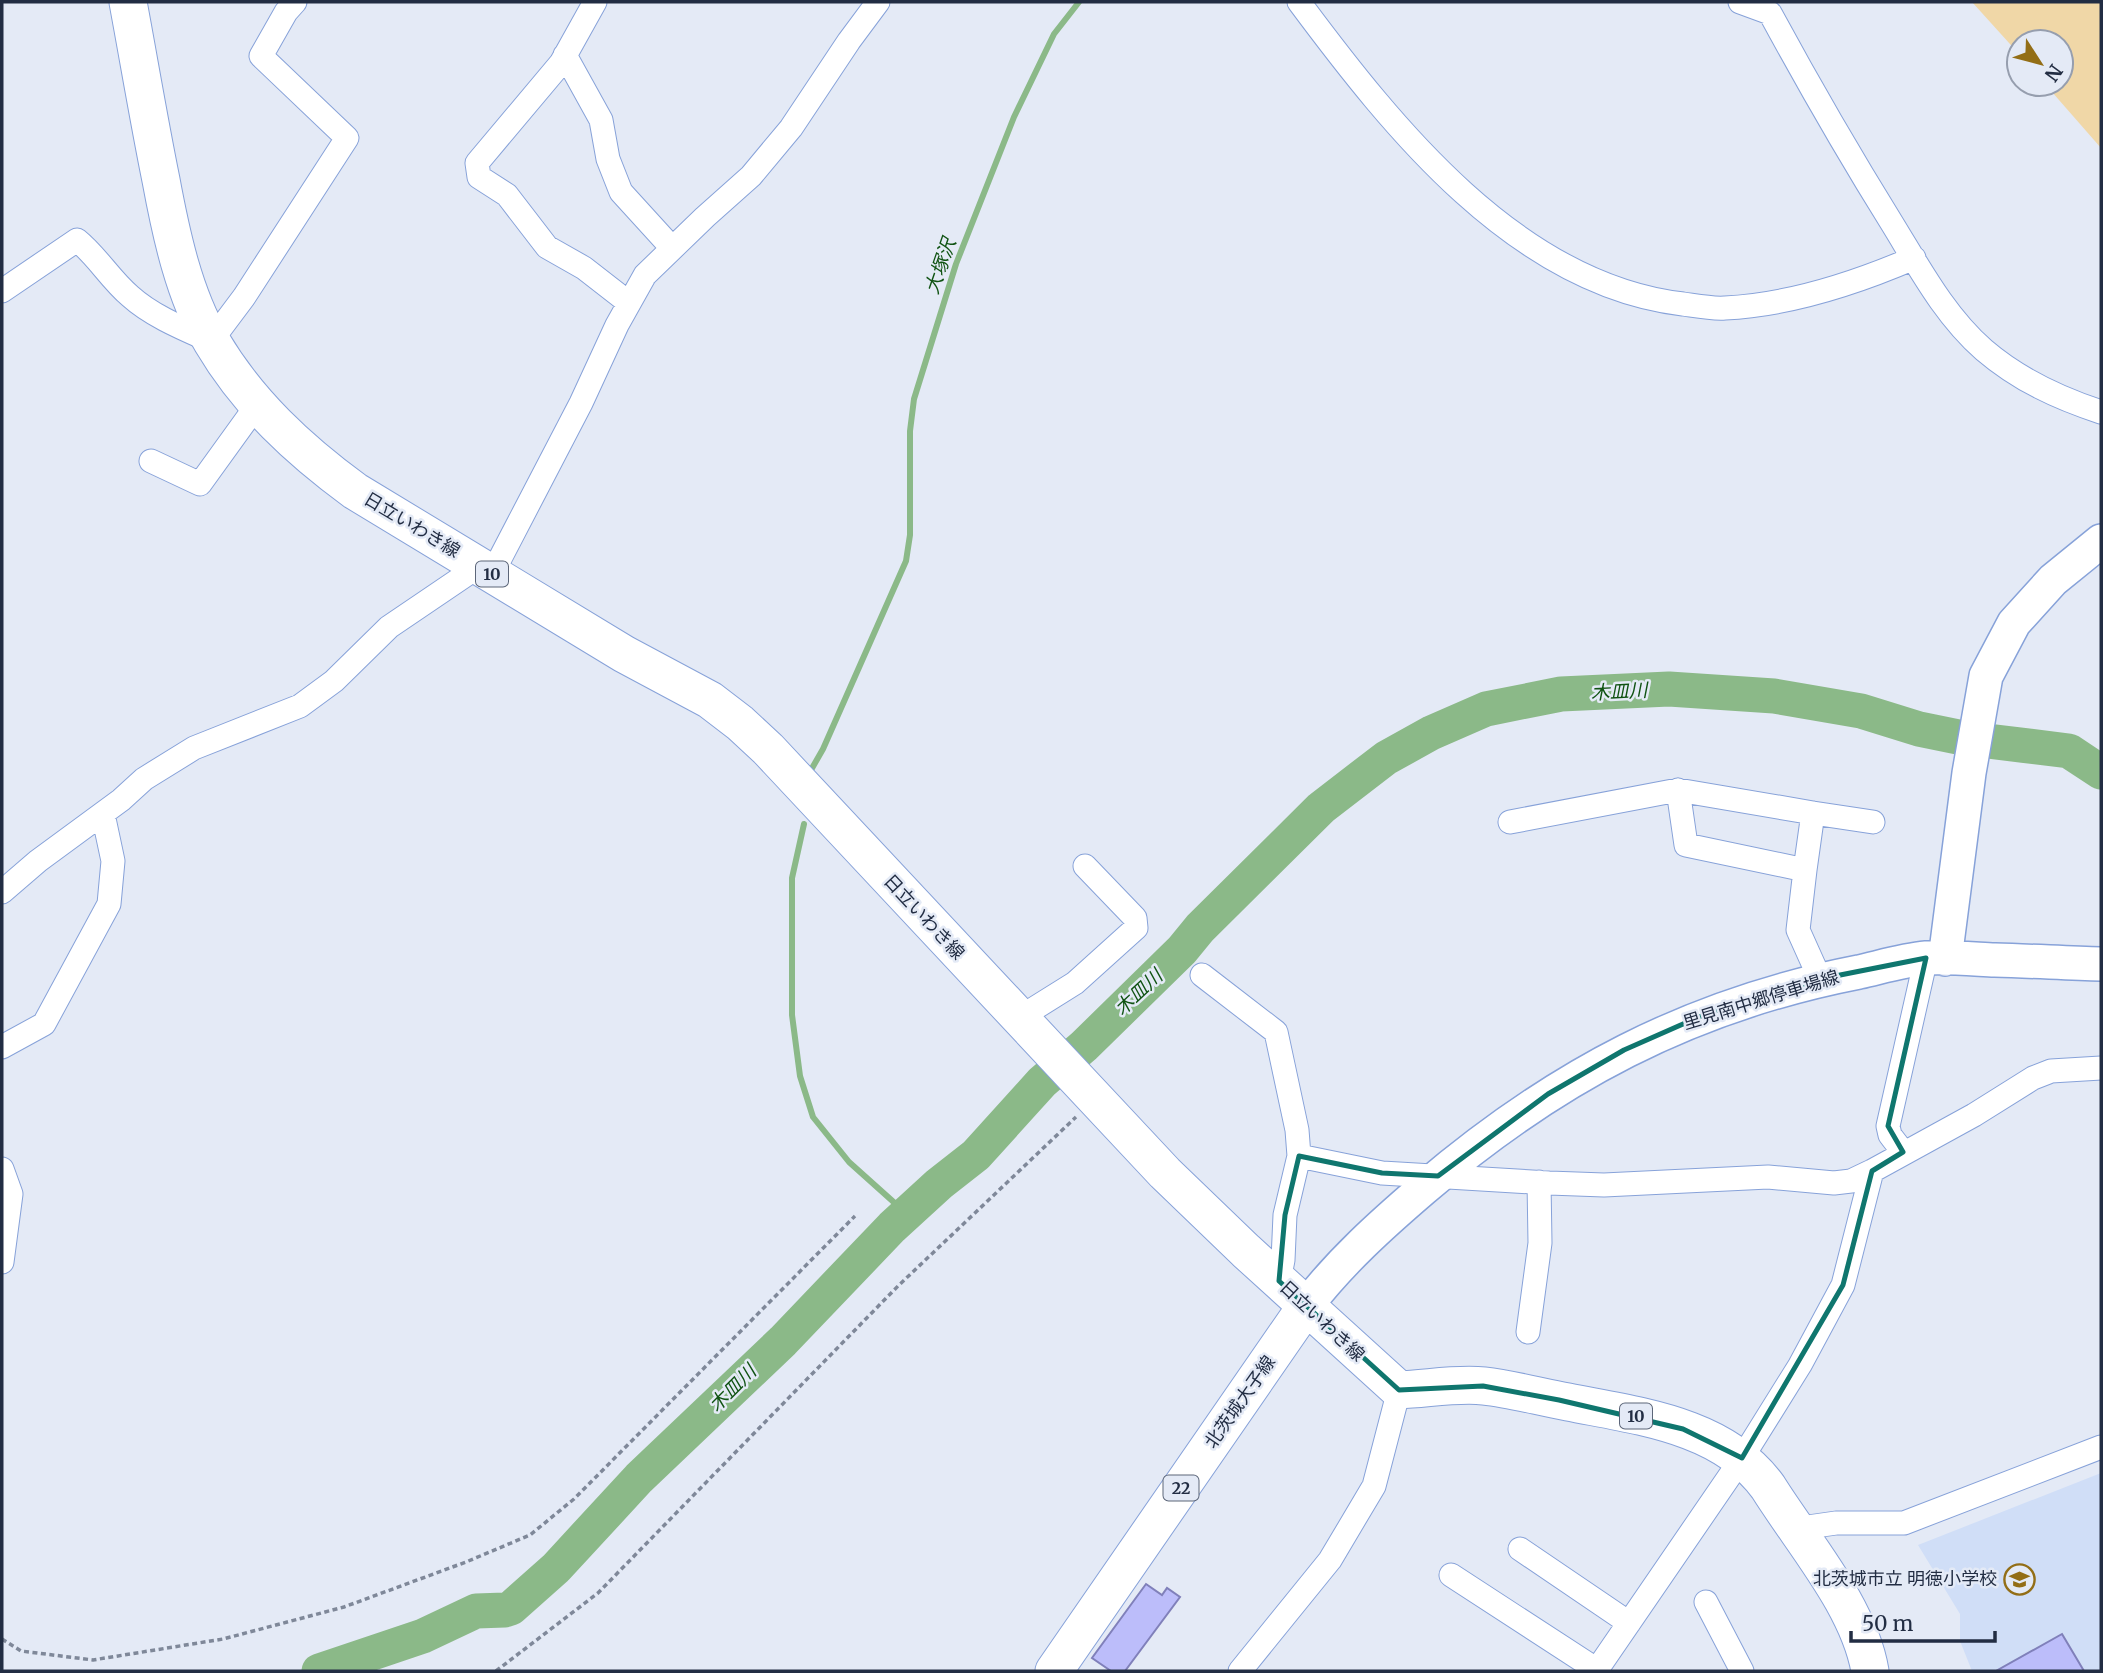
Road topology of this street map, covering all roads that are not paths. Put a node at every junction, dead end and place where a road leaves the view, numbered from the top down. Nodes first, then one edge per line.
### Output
1 (128, 2) edge
2 (295, 2) edge
3 (595, 2) edge
4 (878, 2) edge
5 (1299, 2) edge
6 (1740, 2) edge
7 (565, 55) junction
8 (673, 248) junction
9 (1914, 258) junction
10 (2, 292) edge
11 (629, 303) junction
12 (211, 341) junction
13 (257, 405) junction
14 (2101, 412) edge
15 (151, 461) dead end
16 (2101, 541) edge
17 (485, 570) junction
18 (1678, 790) junction
19 (1813, 813) junction
20 (103, 814) junction
21 (1510, 822) dead end
22 (1873, 822) dead end
23 (1085, 866) dead end
24 (1805, 870) junction
25 (2, 892) edge
26 (1935, 958) junction
27 (2101, 964) edge
28 (1202, 975) dead end
29 (1820, 979) junction
30 (1027, 1027) junction
31 (2, 1047) edge
32 (2101, 1069) edge
33 (1903, 1152) junction
34 (1299, 1156) junction
35 (2, 1169) edge
36 (1871, 1171) junction
37 (1438, 1176) junction
38 (1539, 1182) junction
39 (2, 1262) edge
40 (1279, 1281) junction
41 (1307, 1305) junction
42 (1528, 1332) dead end
43 (1399, 1390) junction
44 (2101, 1447) edge
45 (1742, 1458) junction
46 (1794, 1529) junction
47 (1520, 1549) dead end
48 (1451, 1575) dead end
49 (1706, 1602) dead end
50 (1629, 1623) junction
51 (1054, 1671) edge
52 (1240, 1671) edge
53 (1597, 1671) edge
54 (1742, 1671) edge
55 (1870, 1671) edge

1 - 12 main road, 日立いわき線 / 10
2 - 12 street
3 - 7 street
4 - 8 street
5 - 9 street
6 - 9 street
7 - 8 street
7 - 11 street
8 - 11 street
9 - 14 street
10 - 12 street
11 - 17 street
12 - 13 main road, 日立いわき線 / 10
13 - 15 street
13 - 17 main road, 日立いわき線 / 10
16 - 26 main road
17 - 20 street
17 - 30 main road, 日立いわき線 / 10
18 - 19 street
18 - 21 street
18 - 24 street
19 - 22 street
19 - 24 street
20 - 25 street
20 - 31 street
23 - 30 street
24 - 29 street
26 - 27 main road, 里見南中郷停車場線
26 - 29 main road, 里見南中郷停車場線
26 - 33 street
28 - 34 street
29 - 37 main road, 里見南中郷停車場線
30 - 40 main road, 日立いわき線 / 10
32 - 33 street
33 - 36 street
34 - 37 street
34 - 40 street
35 - 39 street
36 - 38 street
36 - 45 street
37 - 38 street
37 - 41 main road, 里見南中郷停車場線
38 - 42 street
40 - 41 main road, 日立いわき線 / 10
41 - 43 main road, 日立いわき線 / 10
41 - 51 main road, 北茨城大子線 / 22
43 - 45 main road, 10
43 - 52 street
44 - 46 street
45 - 46 main road, 10
45 - 50 street
46 - 55 main road, 10
47 - 50 street
48 - 53 street
49 - 54 street
50 - 53 street

